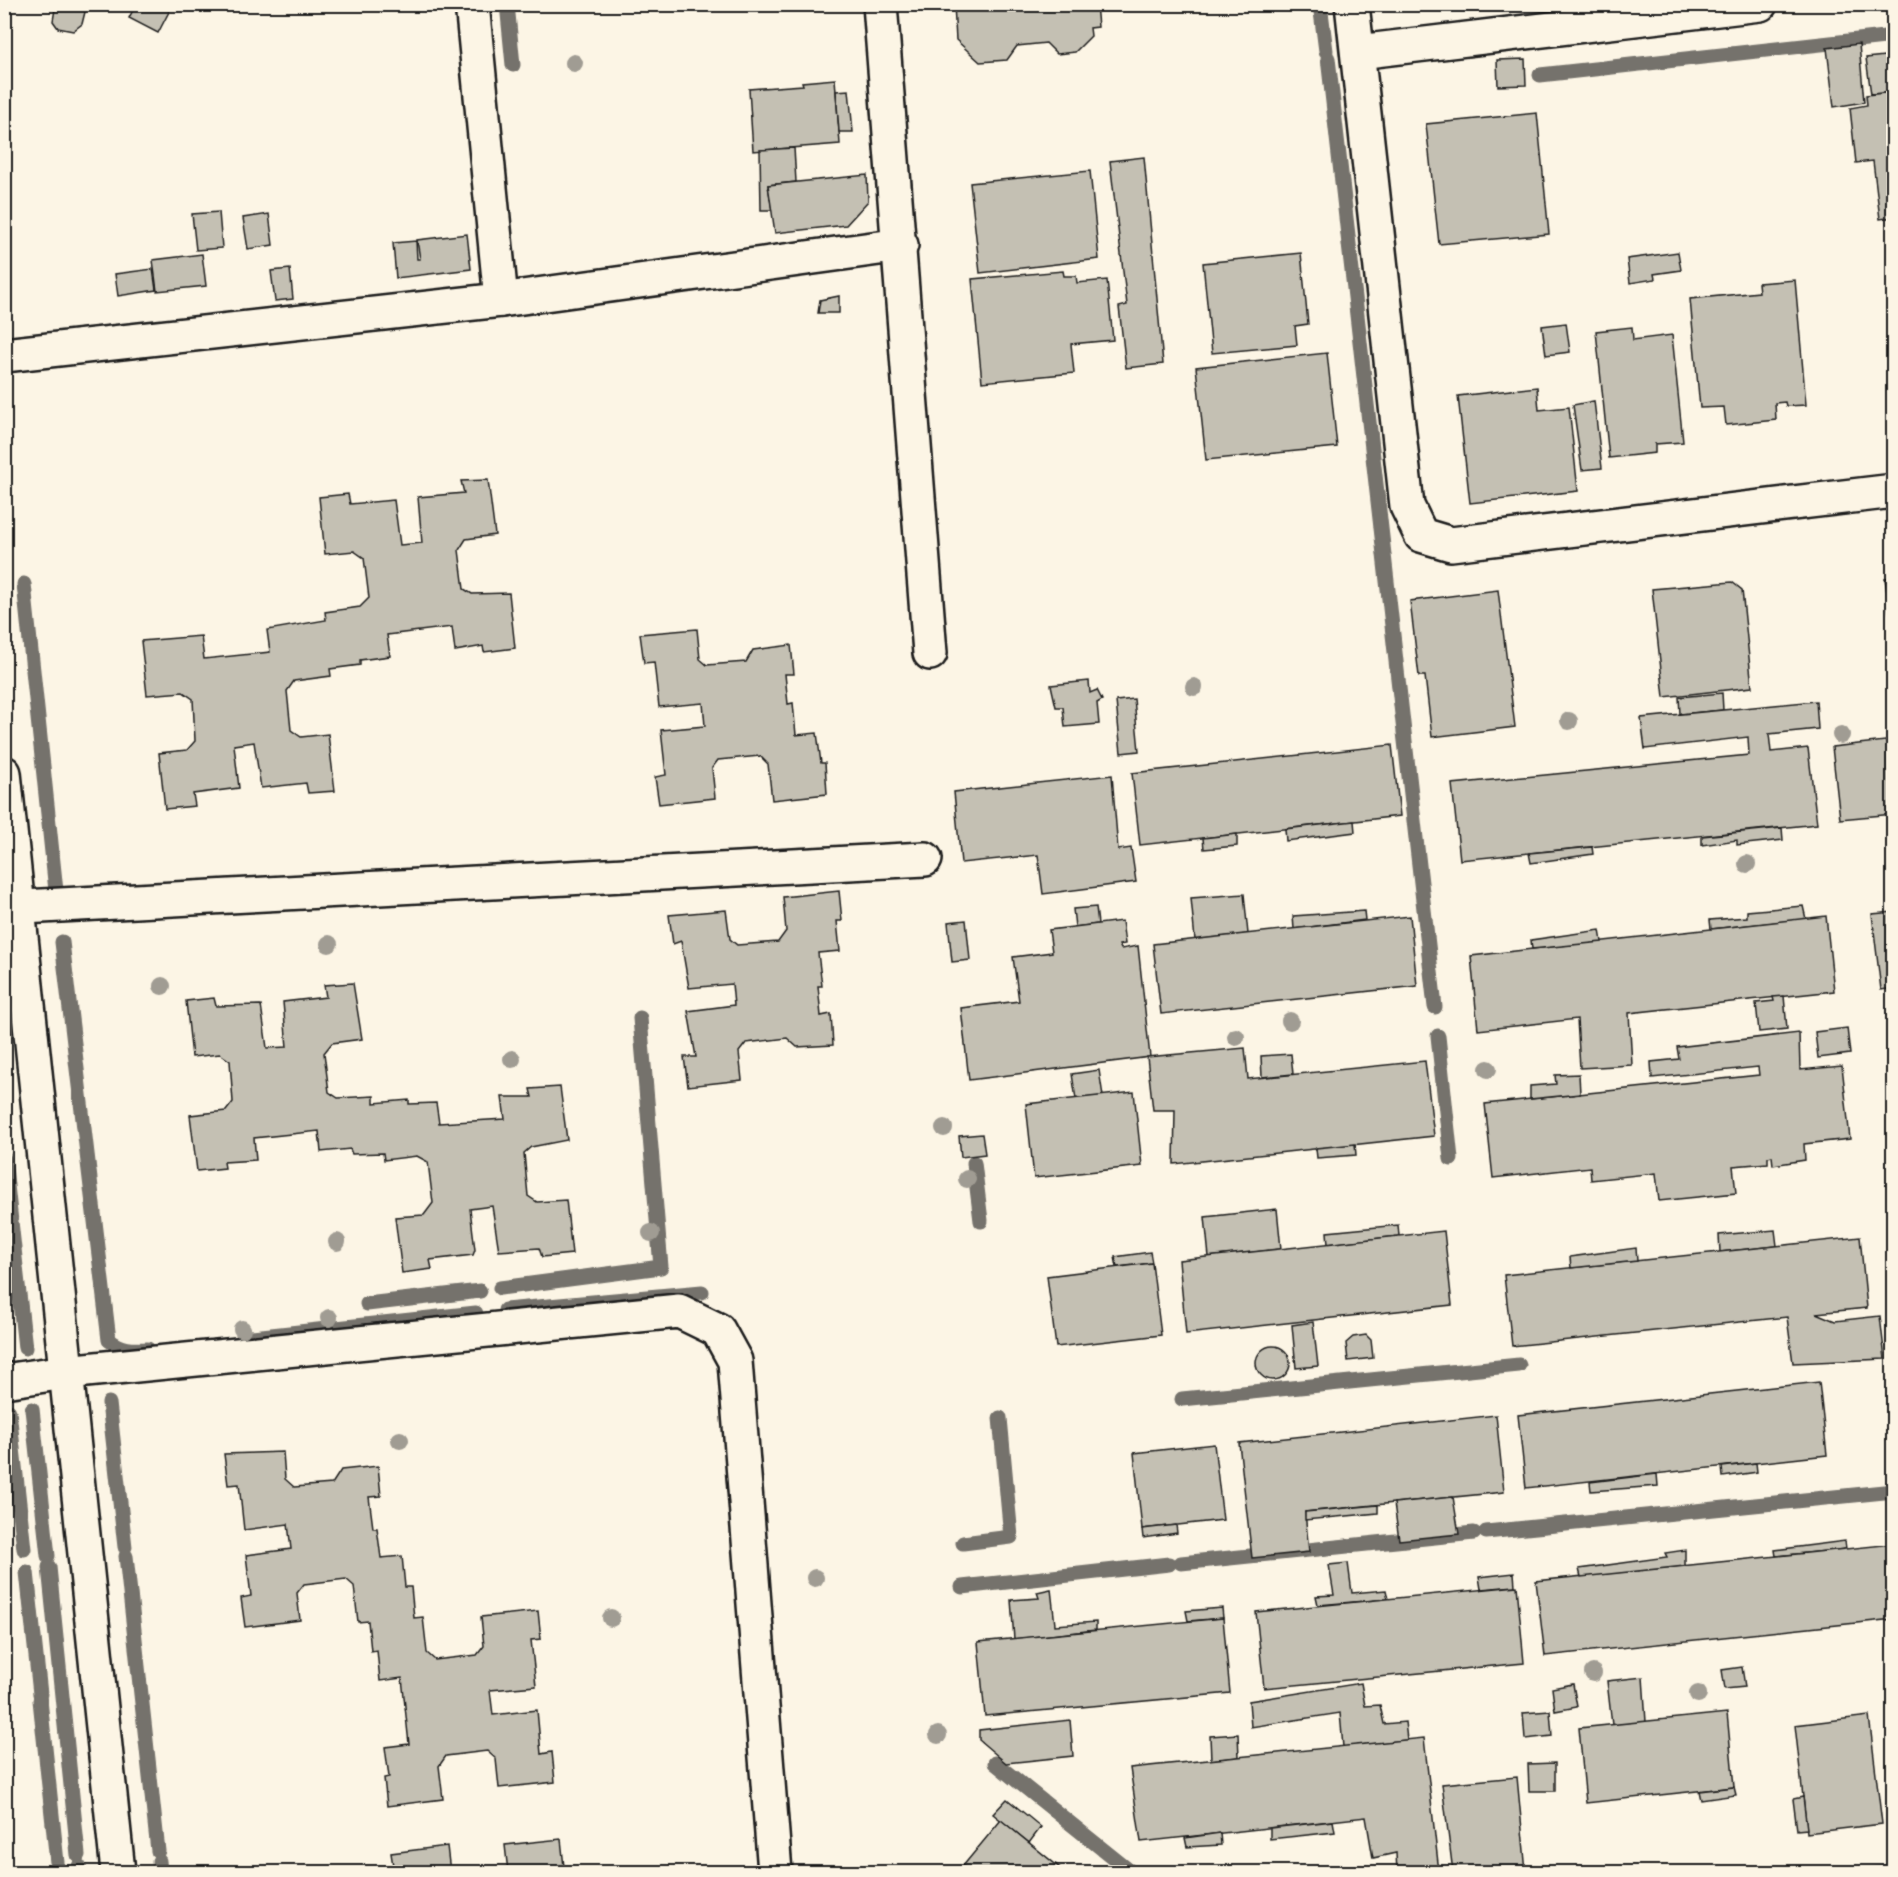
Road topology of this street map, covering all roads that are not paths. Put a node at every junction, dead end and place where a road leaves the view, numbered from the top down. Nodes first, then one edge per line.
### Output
1 (472, 4) edge
2 (880, 4) edge
3 (1352, 4) edge
4 (1759, 5) edge
5 (1358, 52) junction
6 (900, 245) junction
7 (501, 300) junction
8 (4, 355) edge
9 (1893, 491) edge
10 (930, 653) dead end
11 (4, 773) edge
12 (925, 859) dead end
13 (11, 907) edge
14 (66, 1372) junction
15 (4, 1381) edge
16 (118, 1872) edge
17 (775, 1872) edge

1 - 7 street
2 - 6 street
3 - 5 street
4 - 5 street
5 - 9 street
6 - 7 street
6 - 10 street
7 - 8 street
11 - 13 street
12 - 13 street
13 - 14 street
14 - 15 street
14 - 16 street
14 - 17 street

